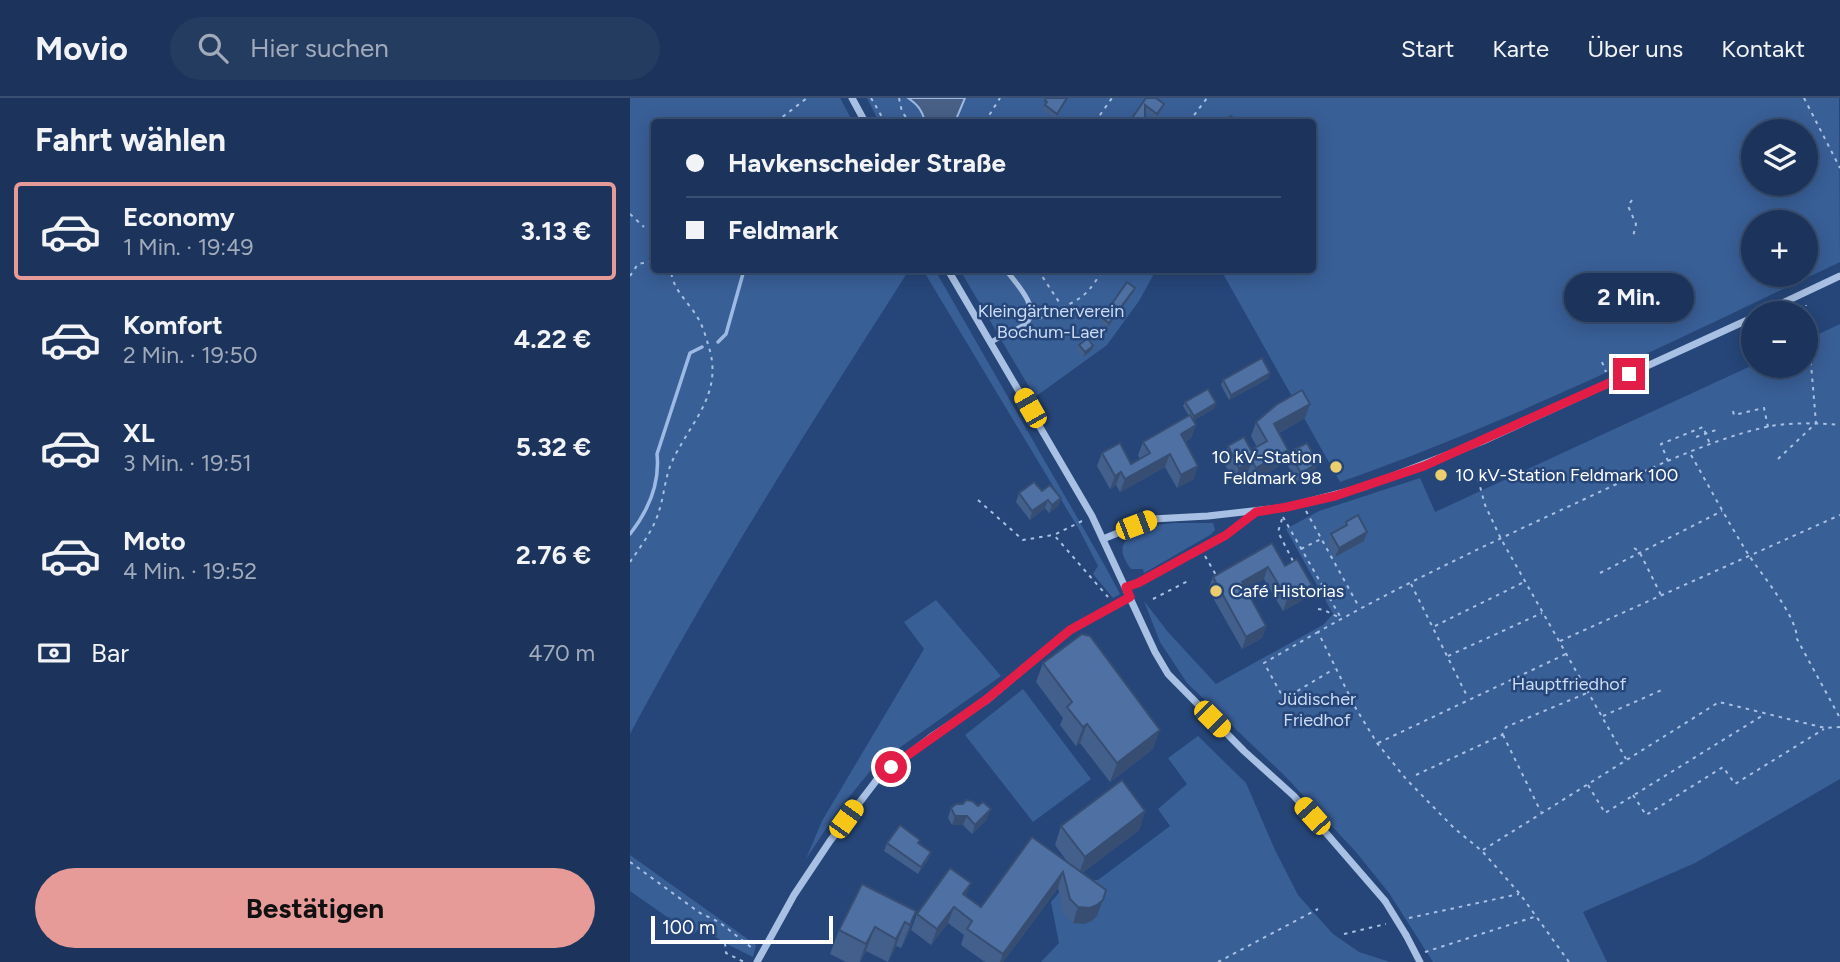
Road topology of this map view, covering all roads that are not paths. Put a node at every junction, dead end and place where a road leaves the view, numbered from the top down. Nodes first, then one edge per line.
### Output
1 (852, 98) edge
2 (863, 119) edge
3 (950, 273) edge
4 (1008, 273) edge
5 (1840, 276) edge
6 (1787, 301) edge
7 (1741, 323) edge
8 (991, 342) junction
9 (1256, 512) junction
10 (1103, 539) junction
11 (1126, 587) junction
12 (1130, 597) junction
13 (1418, 958) edge
14 (757, 962) edge

1 - 2 street
3 - 8 street
4 - 8 lane
5 - 6 street
7 - 9 street
8 - 10 street
9 - 10 street
9 - 11 lane
10 - 11 street
11 - 12 street
12 - 13 street, bridge
12 - 14 street

